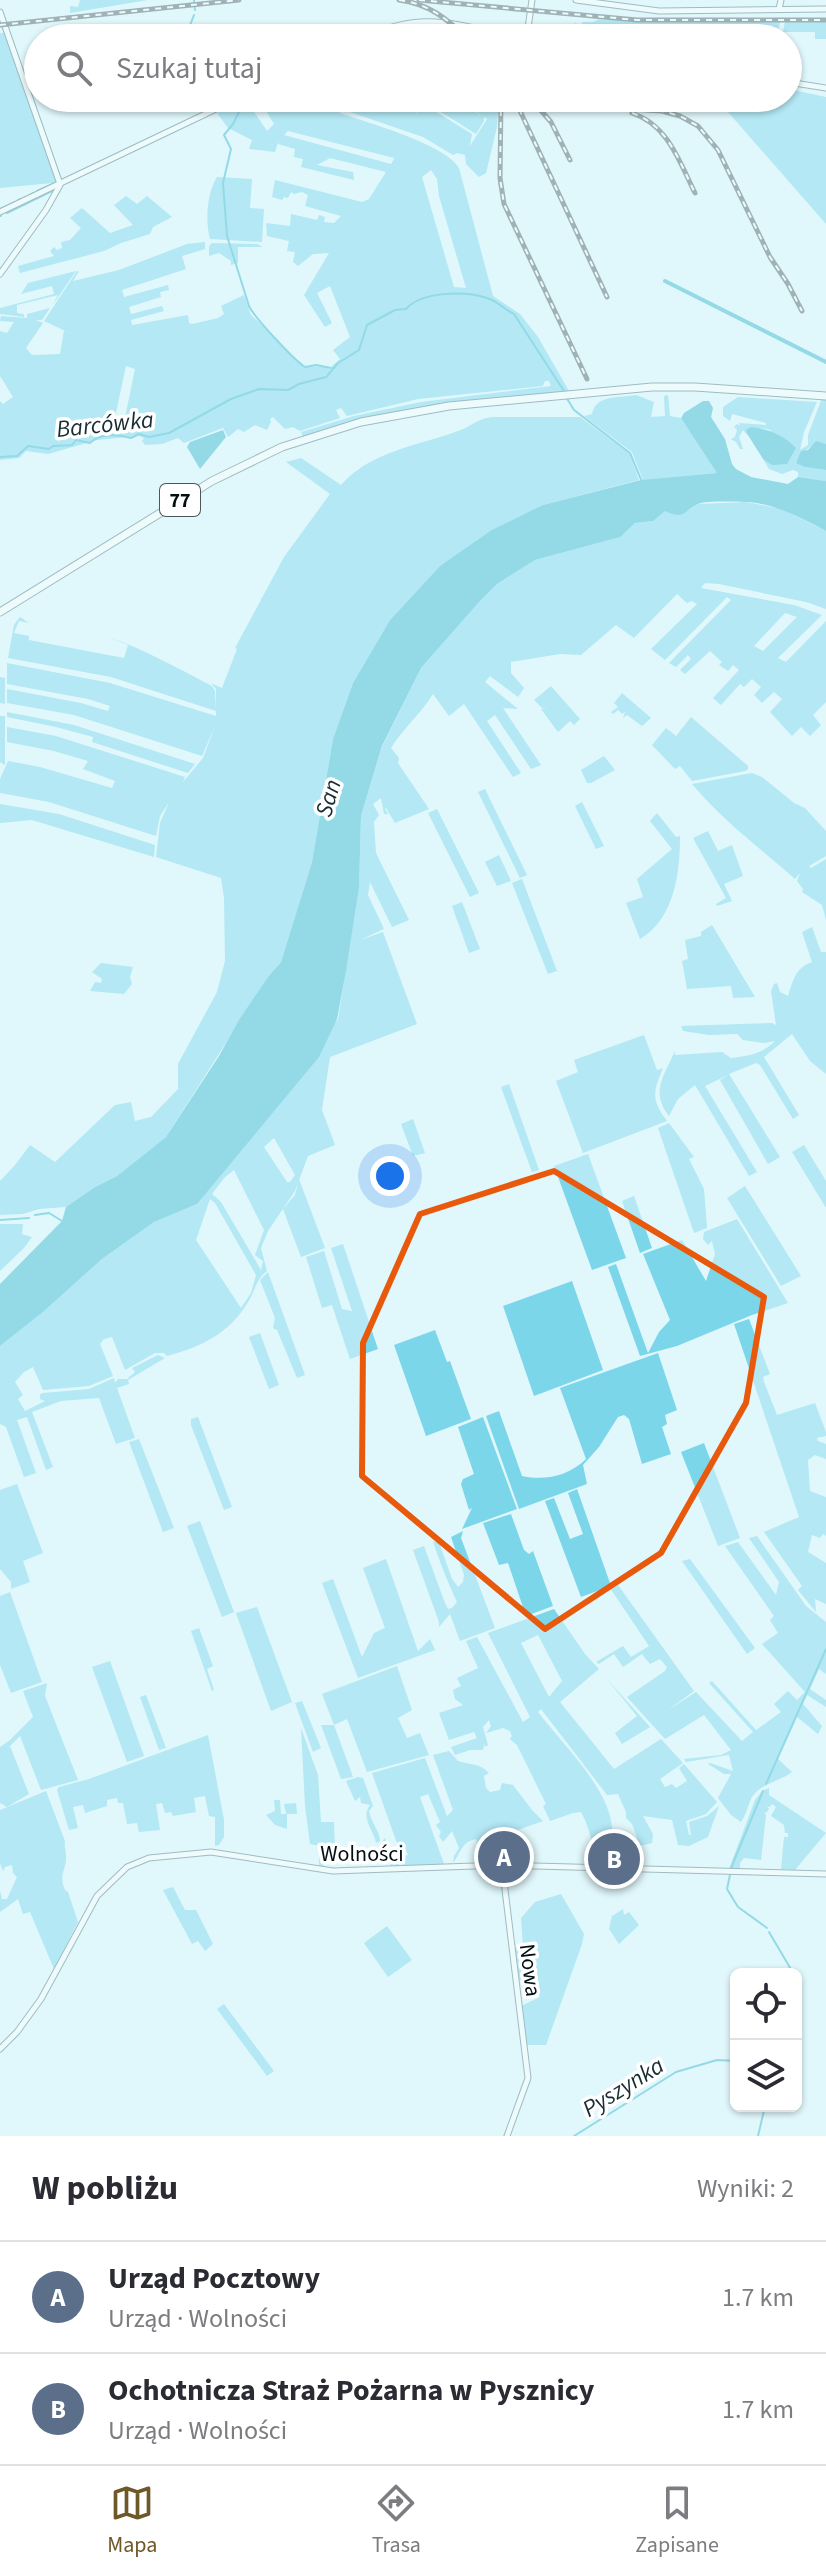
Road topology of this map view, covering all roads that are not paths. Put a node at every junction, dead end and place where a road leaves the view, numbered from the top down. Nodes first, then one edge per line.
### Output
1 (532, 0) edge
2 (576, 0) edge
3 (782, 0) edge
4 (781, 9) junction
5 (826, 9) edge
6 (0, 12) edge
7 (403, 24) edge
8 (455, 24) edge
9 (527, 24) edge
10 (24, 81) edge
11 (802, 84) edge
12 (826, 88) edge
13 (35, 112) edge
14 (209, 112) edge
15 (60, 184) junction
16 (0, 212) edge
17 (0, 274) edge
18 (826, 396) edge
19 (4, 609) edge
20 (502, 1865) junction
21 (826, 1874) edge
22 (0, 2049) edge
23 (507, 2136) edge

1 - 9 street
2 - 4 street
3 - 4 street
4 - 5 street
6 - 10 street
7 - 8 street
11 - 12 street
13 - 15 street
14 - 15 street
15 - 16 street
15 - 17 street
18 - 19 main road, 77
20 - 21 street, Wolności
20 - 22 street, Wolności
20 - 23 street, Nowa

